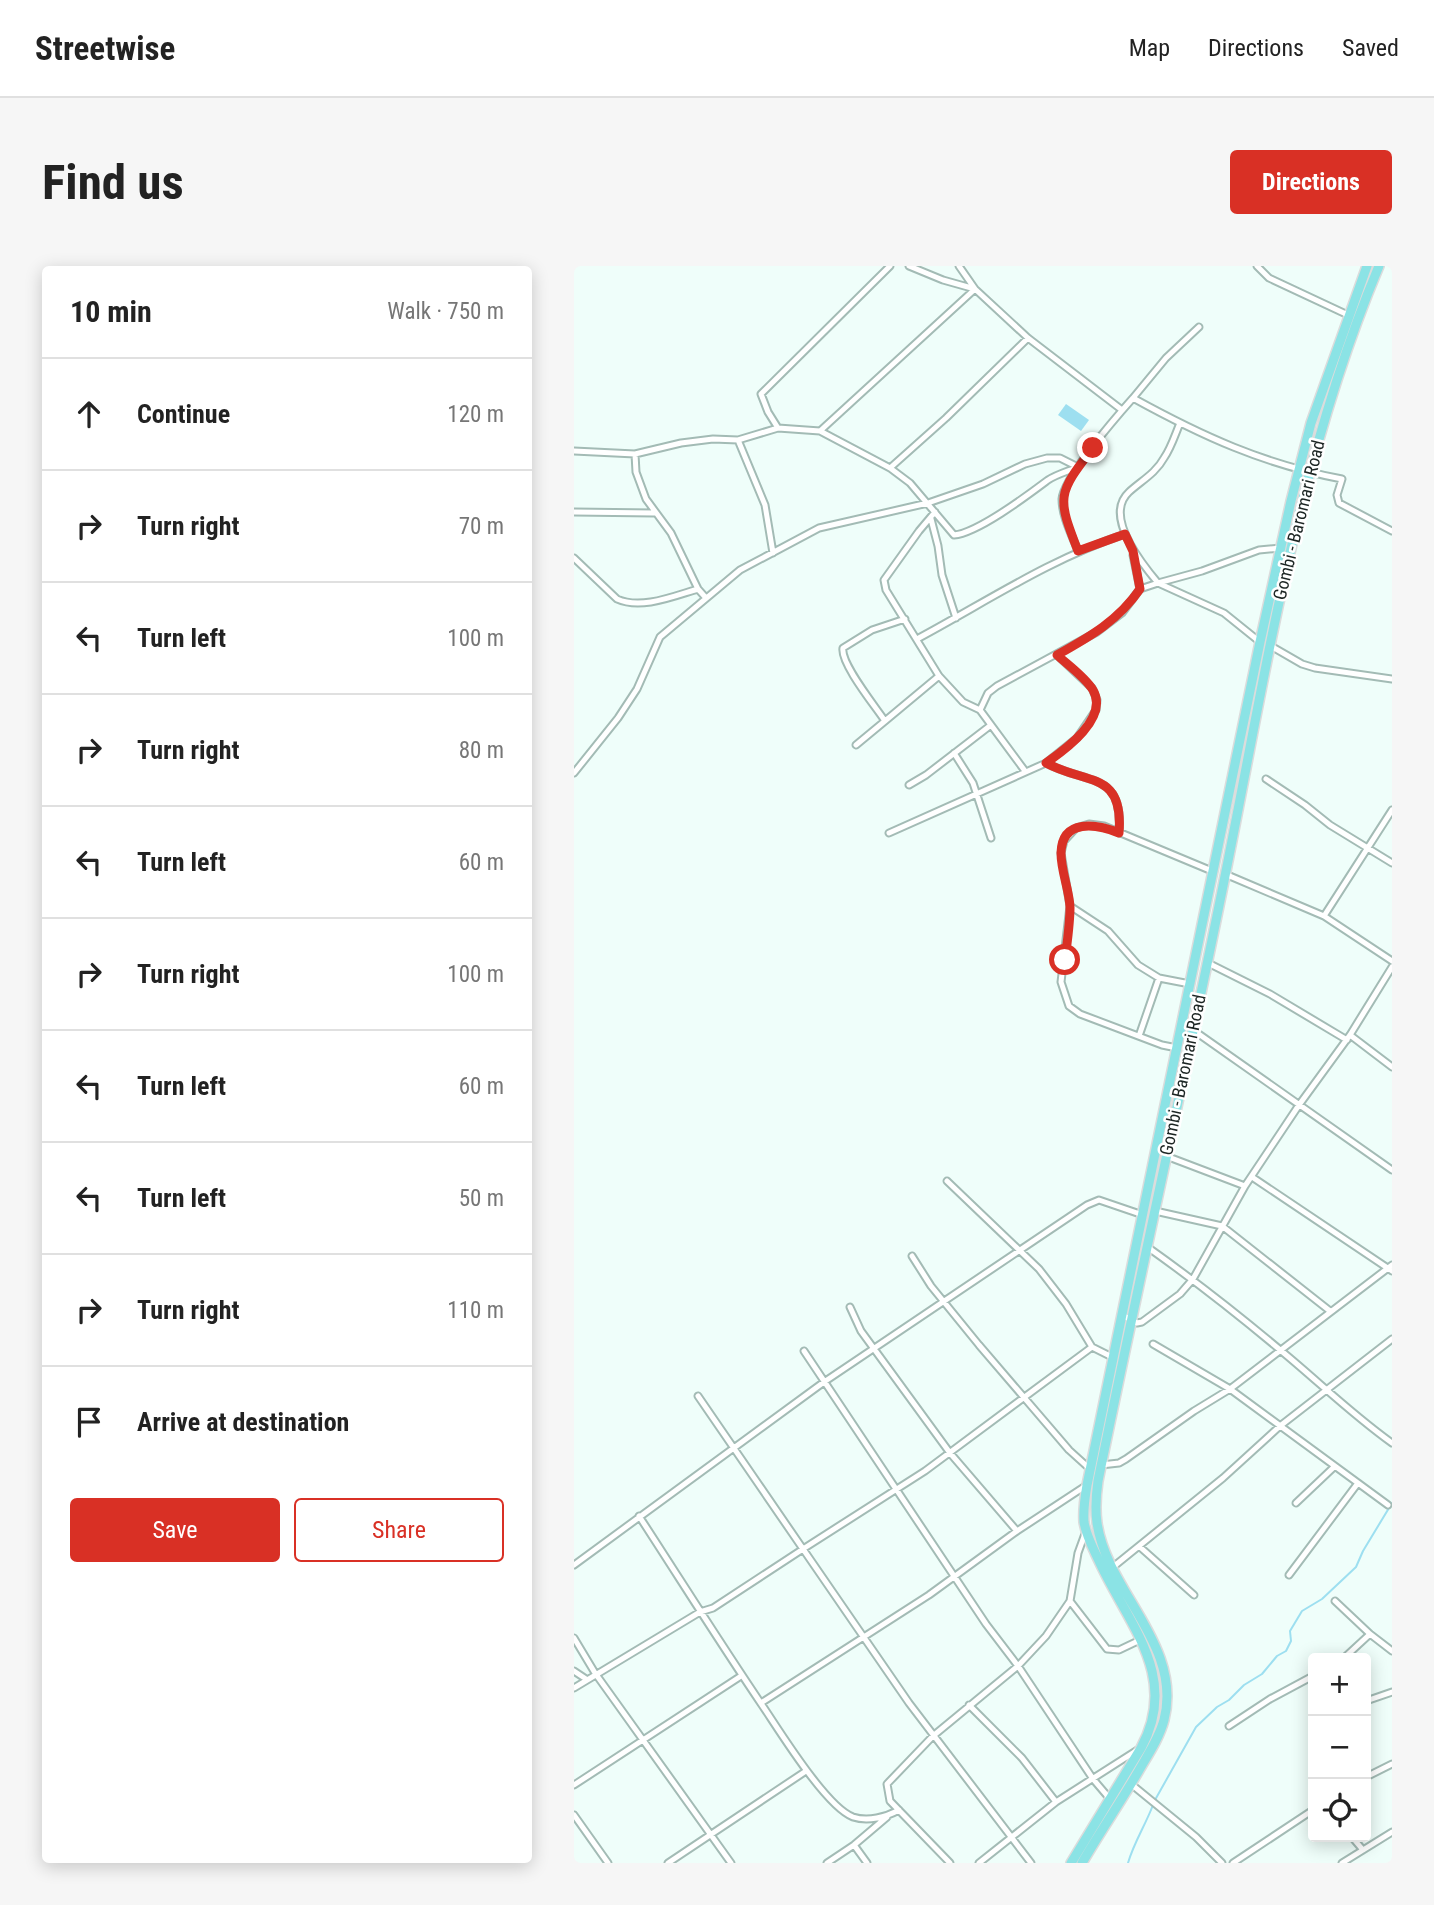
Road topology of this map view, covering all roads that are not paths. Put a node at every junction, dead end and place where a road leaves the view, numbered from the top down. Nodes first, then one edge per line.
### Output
1 (890, 266) edge
2 (909, 266) edge
3 (959, 266) edge
4 (1257, 266) edge
5 (1367, 266) edge
6 (1379, 266) edge
7 (975, 289) junction
8 (1348, 315) junction
9 (1199, 327) dead end
10 (1028, 338) junction
11 (1133, 398) junction
12 (1122, 410) junction
13 (1180, 423) junction
14 (778, 428) junction
15 (820, 431) junction
16 (738, 440) junction
17 (574, 452) edge
18 (635, 454) junction
19 (1078, 467) junction
20 (890, 468) junction
21 (1298, 471) junction
22 (1309, 473) junction
23 (928, 503) junction
24 (574, 512) edge
25 (935, 512) junction
26 (654, 513) junction
27 (931, 519) junction
28 (1392, 531) edge
29 (1125, 534) junction
30 (1281, 548) junction
31 (1078, 551) junction
32 (1133, 551) junction
33 (773, 553) junction
34 (574, 558) edge
35 (1158, 583) junction
36 (698, 589) junction
37 (1140, 589) junction
38 (706, 598) junction
39 (956, 618) junction
40 (905, 619) junction
41 (917, 639) junction
42 (1264, 643) junction
43 (1057, 655) junction
44 (939, 677) junction
45 (1392, 679) edge
46 (980, 710) junction
47 (885, 721) junction
48 (991, 725) junction
49 (856, 745) dead end
50 (954, 753) junction
51 (1046, 763) junction
52 (1025, 771) junction
53 (574, 773) edge
54 (1266, 779) dead end
55 (909, 785) dead end
56 (977, 795) junction
57 (1392, 810) edge
58 (889, 833) dead end
59 (1119, 833) junction
60 (991, 838) dead end
61 (1369, 848) junction
62 (1392, 863) edge
63 (1212, 871) junction
64 (1225, 874) junction
65 (1070, 906) junction
66 (1324, 916) junction
67 (1199, 946) junction
68 (1210, 952) junction
69 (1392, 961) edge
70 (1208, 963) junction
71 (1392, 967) edge
72 (1158, 978) junction
73 (1190, 984) junction
74 (1193, 1030) junction
75 (1139, 1037) junction
76 (1349, 1037) junction
77 (1177, 1048) junction
78 (1392, 1067) edge
79 (1298, 1105) junction
80 (1166, 1156) junction
81 (1392, 1170) edge
82 (1252, 1177) junction
83 (947, 1181) dead end
84 (1245, 1185) junction
85 (1154, 1211) junction
86 (1143, 1215) junction
87 (1222, 1226) junction
88 (1146, 1246) junction
89 (1020, 1249) junction
90 (912, 1256) dead end
91 (1391, 1268) edge
92 (1193, 1279) junction
93 (945, 1301) junction
94 (850, 1307) dead end
95 (1330, 1311) junction
96 (1126, 1317) junction
97 (1392, 1339) edge
98 (1153, 1344) dead end
99 (1092, 1347) junction
100 (875, 1348) junction
101 (804, 1350) dead end
102 (1282, 1352) junction
103 (1112, 1357) junction
104 (824, 1382) junction
105 (1230, 1389) junction
106 (1326, 1391) junction
107 (698, 1396) dead end
108 (1024, 1397) junction
109 (1280, 1426) junction
110 (1392, 1443) edge
111 (734, 1450) junction
112 (950, 1453) junction
113 (1101, 1465) junction
114 (1334, 1467) junction
115 (1090, 1469) junction
116 (1358, 1483) junction
117 (1087, 1485) junction
118 (895, 1490) junction
119 (1296, 1503) dead end
120 (1388, 1505) dead end
121 (639, 1516) junction
122 (1017, 1531) junction
123 (1086, 1531) junction
124 (1140, 1547) junction
125 (803, 1549) junction
126 (574, 1565) edge
127 (1113, 1567) junction
128 (955, 1576) junction
129 (1289, 1576) dead end
130 (1194, 1595) dead end
131 (1070, 1601) junction
132 (1335, 1601) dead end
133 (700, 1612) junction
134 (1370, 1634) junction
135 (865, 1636) junction
136 (574, 1638) edge
137 (1140, 1640) junction
138 (1392, 1651) edge
139 (1349, 1653) edge
140 (1018, 1666) junction
141 (574, 1671) edge
142 (595, 1673) junction
143 (741, 1676) junction
144 (586, 1679) junction
145 (1308, 1679) edge
146 (574, 1688) edge
147 (1392, 1692) edge
148 (1371, 1699) edge
149 (761, 1703) junction
150 (970, 1705) junction
151 (1229, 1726) dead end
152 (933, 1736) junction
153 (643, 1739) junction
154 (1141, 1748) junction
155 (1392, 1764) edge
156 (806, 1771) junction
157 (1371, 1774) edge
158 (1093, 1779) junction
159 (1131, 1784) junction
160 (574, 1785) edge
161 (1111, 1800) junction
162 (1056, 1802) junction
163 (899, 1810) junction
164 (1308, 1813) edge
165 (574, 1815) edge
166 (887, 1817) junction
167 (1392, 1832) edge
168 (711, 1834) junction
169 (1010, 1837) junction
170 (1356, 1842) edge
171 (854, 1845) junction
172 (1363, 1850) junction
173 (608, 1863) edge
174 (668, 1863) edge
175 (731, 1863) edge
176 (827, 1863) edge
177 (867, 1863) edge
178 (950, 1863) edge
179 (979, 1863) edge
180 (1031, 1863) edge
181 (1072, 1863) edge
182 (1082, 1863) edge
183 (1222, 1863) edge
184 (1233, 1863) edge
185 (1342, 1863) edge

1 - 14 street
2 - 7 street
3 - 7 street
4 - 8 street
5 - 8 main road, Gombi - Baromari Road
6 - 22 main road, Gombi - Baromari Road
7 - 10 street
7 - 15 street
8 - 21 main road, Gombi - Baromari Road
9 - 11 street
10 - 12 street
10 - 20 street
11 - 12 street
11 - 13 street
12 - 19 street
13 - 21 street
13 - 29 street
14 - 15 street
14 - 16 street
15 - 20 street
16 - 18 street
16 - 33 street
17 - 18 street
18 - 26 street
19 - 23 street
19 - 25 street
19 - 31 street
20 - 23 street
21 - 22 street
21 - 30 main road, Gombi - Baromari Road
22 - 28 street
22 - 42 main road, Gombi - Baromari Road
23 - 25 street
23 - 33 street
24 - 26 street
25 - 27 street
26 - 36 street
27 - 39 street
27 - 40 street
29 - 31 street
29 - 32 street
30 - 35 street
30 - 42 main road, Gombi - Baromari Road
31 - 39 street
32 - 35 street
32 - 37 street
33 - 38 street
34 - 36 street
35 - 37 street
35 - 42 street
36 - 38 street
37 - 43 street
38 - 53 street
39 - 41 street
40 - 41 street
40 - 47 street
41 - 44 street
42 - 45 street
42 - 63 main road, Gombi - Baromari Road
42 - 64 main road, Gombi - Baromari Road
43 - 46 street
43 - 51 street
44 - 46 street
44 - 47 street
46 - 48 street
47 - 49 street
48 - 50 street
48 - 52 street
50 - 55 street
50 - 56 street
51 - 52 street
51 - 59 street
52 - 56 street
54 - 61 street
56 - 58 street
56 - 60 street
57 - 61 street
59 - 63 street
59 - 65 street
61 - 62 street
61 - 66 street
63 - 67 main road, Gombi - Baromari Road
64 - 66 street
64 - 68 main road, Gombi - Baromari Road
65 - 72 street
65 - 75 street
66 - 69 street
67 - 68 main road
67 - 73 main road, Gombi - Baromari Road
68 - 70 main road, Gombi - Baromari Road
70 - 74 main road, Gombi - Baromari Road
70 - 76 street
71 - 76 street
72 - 73 street
72 - 75 street
73 - 77 main road, Gombi - Baromari Road
74 - 79 street
74 - 80 main road, Gombi - Baromari Road
75 - 77 street
76 - 78 street
76 - 79 street
77 - 86 main road, Gombi - Baromari Road
79 - 81 street
79 - 82 street
80 - 84 street
80 - 85 main road, Gombi - Baromari Road
82 - 84 street
82 - 91 street
83 - 89 street
84 - 87 street
85 - 87 street
85 - 88 main road, Gombi - Baromari Road
86 - 89 street
86 - 96 main road, Gombi - Baromari Road
87 - 92 street
87 - 95 street
88 - 92 street
88 - 96 main road, Gombi - Baromari Road
89 - 93 street
89 - 99 street
90 - 93 street
91 - 95 street
92 - 96 street
92 - 102 street
93 - 100 street
93 - 108 street
94 - 100 street
95 - 102 street
96 - 103 main road, Gombi - Baromari Road
96 - 113 main road, Gombi - Baromari Road
97 - 106 street
98 - 105 street
99 - 103 street
99 - 108 street
100 - 104 street
100 - 112 street
101 - 104 street
102 - 105 street
102 - 106 street
103 - 115 main road, Gombi - Baromari Road
104 - 111 street
104 - 118 street
105 - 109 street
105 - 113 street
106 - 109 street
106 - 110 street
107 - 111 street
108 - 112 street
108 - 115 street
109 - 114 street
109 - 124 street
111 - 121 street
111 - 125 street
112 - 118 street
112 - 122 street
113 - 127 main road, Gombi - Baromari Road
114 - 116 street
114 - 119 street
115 - 117 main road, Gombi - Baromari Road
116 - 120 street
116 - 129 street
117 - 122 street
117 - 123 main road, Gombi - Baromari Road
118 - 125 street
118 - 128 street
121 - 126 street
121 - 133 street
122 - 128 street
123 - 131 street
123 - 137 main road, Gombi - Baromari Road
124 - 127 street
124 - 130 street
125 - 133 street
125 - 135 street
127 - 159 main road, Gombi - Baromari Road
128 - 135 street
128 - 140 street
131 - 137 street
131 - 140 street
132 - 134 street
133 - 142 street
133 - 143 street
134 - 138 street
134 - 139 street
135 - 149 street
135 - 152 street
136 - 142 street
137 - 154 main road, Gombi - Baromari Road
140 - 150 street
140 - 158 street
141 - 144 street
142 - 144 street
142 - 153 street
143 - 149 street
143 - 153 street
144 - 146 street
145 - 151 street
147 - 148 street
149 - 156 street
150 - 152 street
150 - 162 street
152 - 163 street
152 - 169 street
153 - 160 street
153 - 168 street
154 - 158 street
154 - 161 main road, Gombi - Baromari Road
155 - 157 street
156 - 166 street
156 - 168 street
158 - 161 street
158 - 162 street
159 - 182 main road, Gombi - Baromari Road
159 - 183 street
161 - 181 main road, Gombi - Baromari Road
162 - 169 street
163 - 166 street
163 - 178 street
164 - 184 street
165 - 173 street
166 - 171 street
167 - 172 street
168 - 174 street
168 - 175 street
169 - 179 street
169 - 180 street
170 - 172 street
171 - 176 street
171 - 177 street
172 - 185 street

